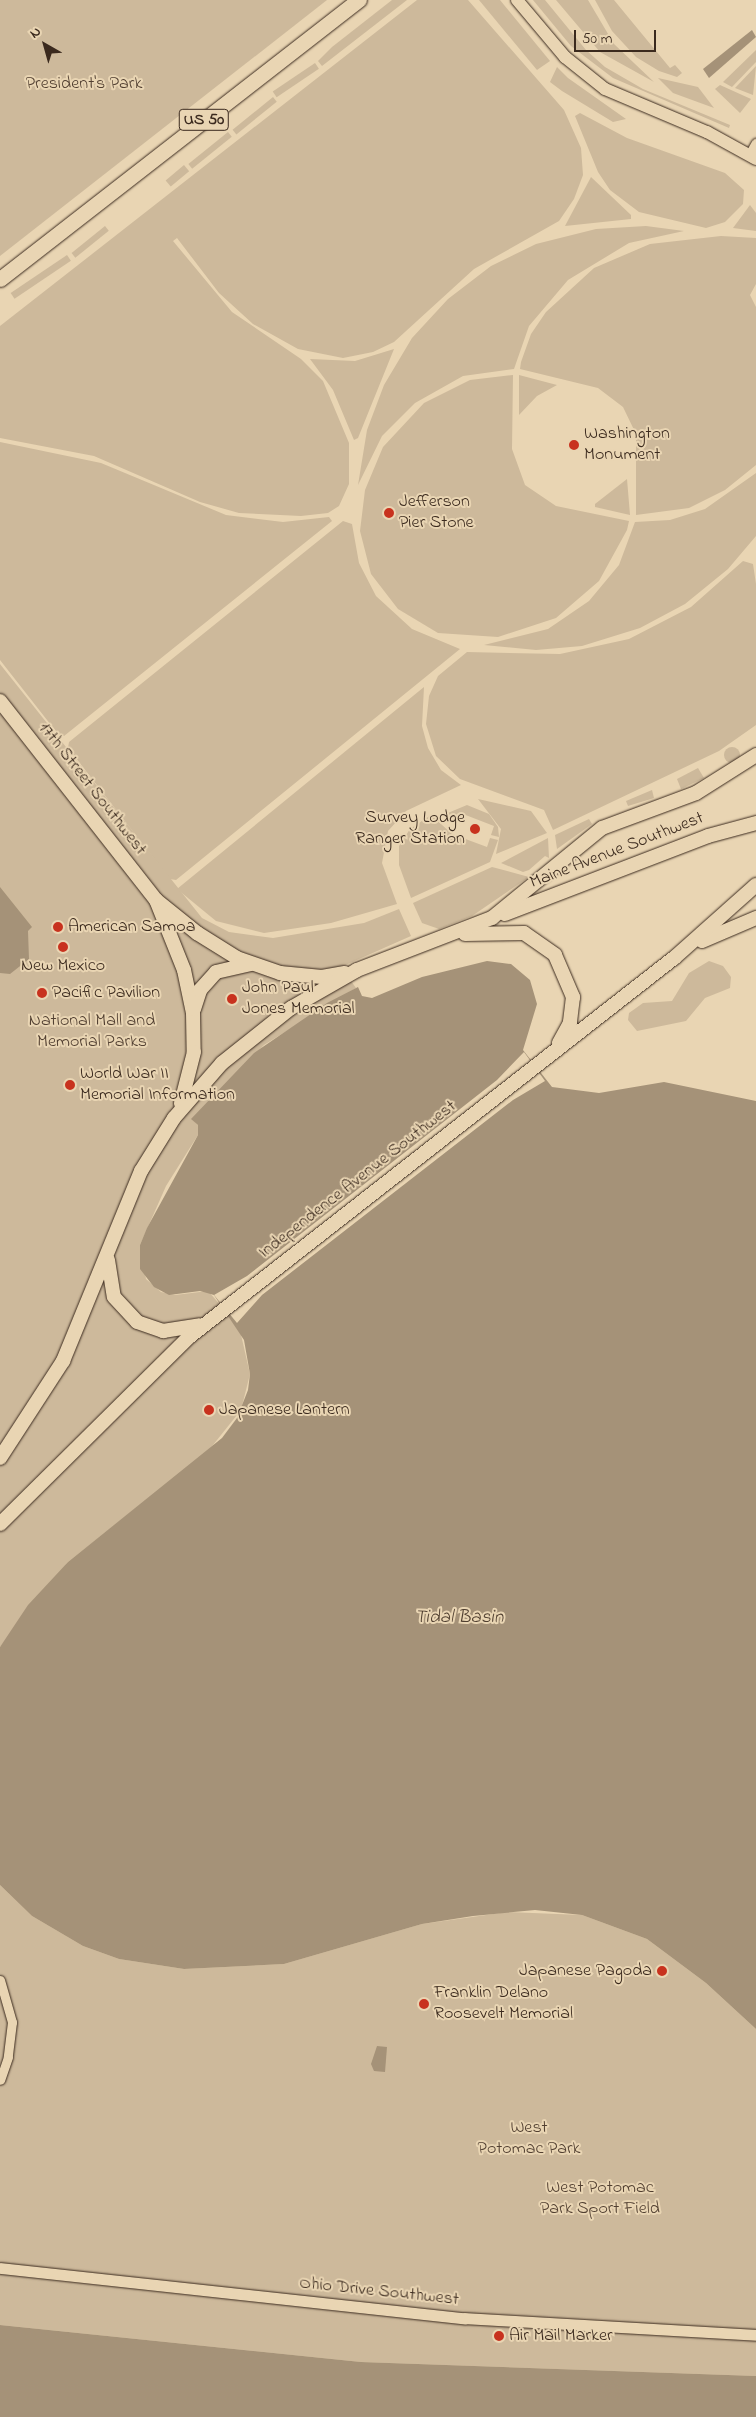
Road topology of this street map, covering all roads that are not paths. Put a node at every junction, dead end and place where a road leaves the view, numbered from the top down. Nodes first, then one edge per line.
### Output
1 (359, 0) edge
2 (517, 0) edge
3 (754, 153) edge
4 (0, 279) edge
5 (0, 701) edge
6 (756, 755) edge
7 (756, 824) edge
8 (756, 885) edge
9 (156, 900) junction
10 (492, 918) junction
11 (756, 918) edge
12 (442, 936) junction
13 (674, 958) junction
14 (252, 964) junction
15 (358, 970) junction
16 (193, 1013) junction
17 (554, 1050) junction
18 (174, 1118) junction
19 (108, 1250) junction
20 (208, 1322) junction
21 (0, 1458) edge
22 (0, 1524) edge
23 (0, 1980) edge
24 (0, 2080) edge
25 (0, 2268) edge
26 (756, 2335) edge

1 - 4 highway, US 50
2 - 3 main road
5 - 9 main road, 17th Street Southwest
6 - 10 main road
7 - 10 main road, Maine Avenue Southwest
8 - 13 main road, Independence Avenue Southwest
9 - 14 main road, 17th Street Southwest
9 - 16 main road, 17th Street Southwest
10 - 12 main road
11 - 13 main road
12 - 15 main road
12 - 17 main road
13 - 17 main road, Independence Avenue Southwest
14 - 15 main road, 17th Street Southwest
14 - 16 main road
15 - 18 main road
16 - 18 main road, 17th Street Southwest
17 - 20 main road, Independence Avenue Southwest
18 - 19 main road
19 - 20 main road
19 - 21 main road
20 - 22 main road, Independence Avenue Southwest
23 - 24 street
25 - 26 street, Ohio Drive Southwest

